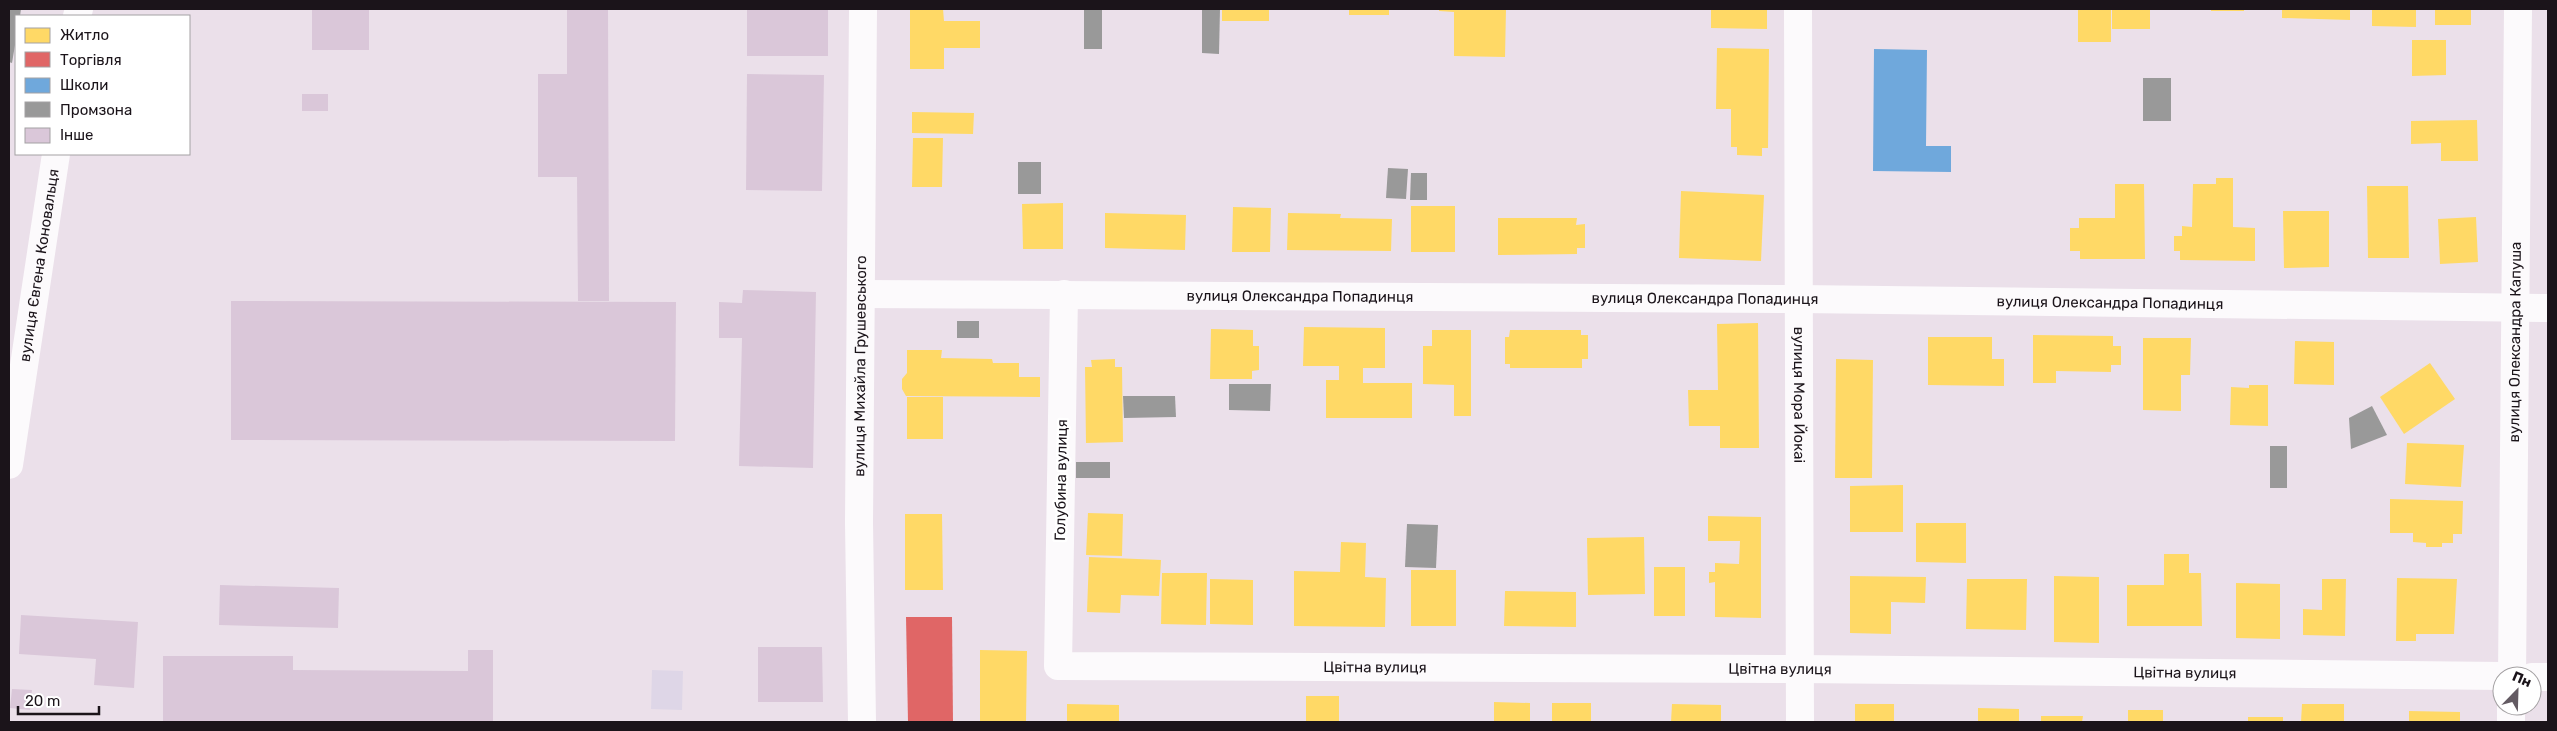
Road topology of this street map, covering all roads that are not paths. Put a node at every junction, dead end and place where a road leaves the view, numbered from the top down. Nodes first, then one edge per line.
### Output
1 (863, 9) edge
2 (1798, 9) edge
3 (2518, 9) edge
4 (56, 155) edge
5 (861, 294) junction
6 (1064, 294) junction
7 (1798, 299) junction
8 (2515, 308) junction
9 (2548, 308) edge
10 (15, 378) edge
11 (9, 465) edge
12 (1058, 666) joint
13 (2512, 666) edge
14 (1801, 669) junction
15 (2492, 676) edge
16 (862, 722) edge
17 (1800, 722) edge

1 - 5 street, вулиця Михайла Грушевського
2 - 7 street, вулиця Мора Йокаі
3 - 8 street, вулиця Олександра Капуша
4 - 10 street, вулиця Євгена Коновальця
5 - 6 street, вулиця Олександра Попадинця
5 - 16 street, вулиця Михайла Грушевського
6 - 7 street, вулиця Олександра Попадинця
6 - 12 street, Голубина вулиця
7 - 8 street, вулиця Олександра Попадинця
7 - 14 street, вулиця Мора Йокаі
8 - 9 street, вулиця Олександра Попадинця
8 - 13 street, вулиця Олександра Капуша
10 - 11 street, вулиця Євгена Коновальця
12 - 14 street, Цвітна вулиця
14 - 15 street, Цвітна вулиця
14 - 17 street, вулиця Мора Йокаі

